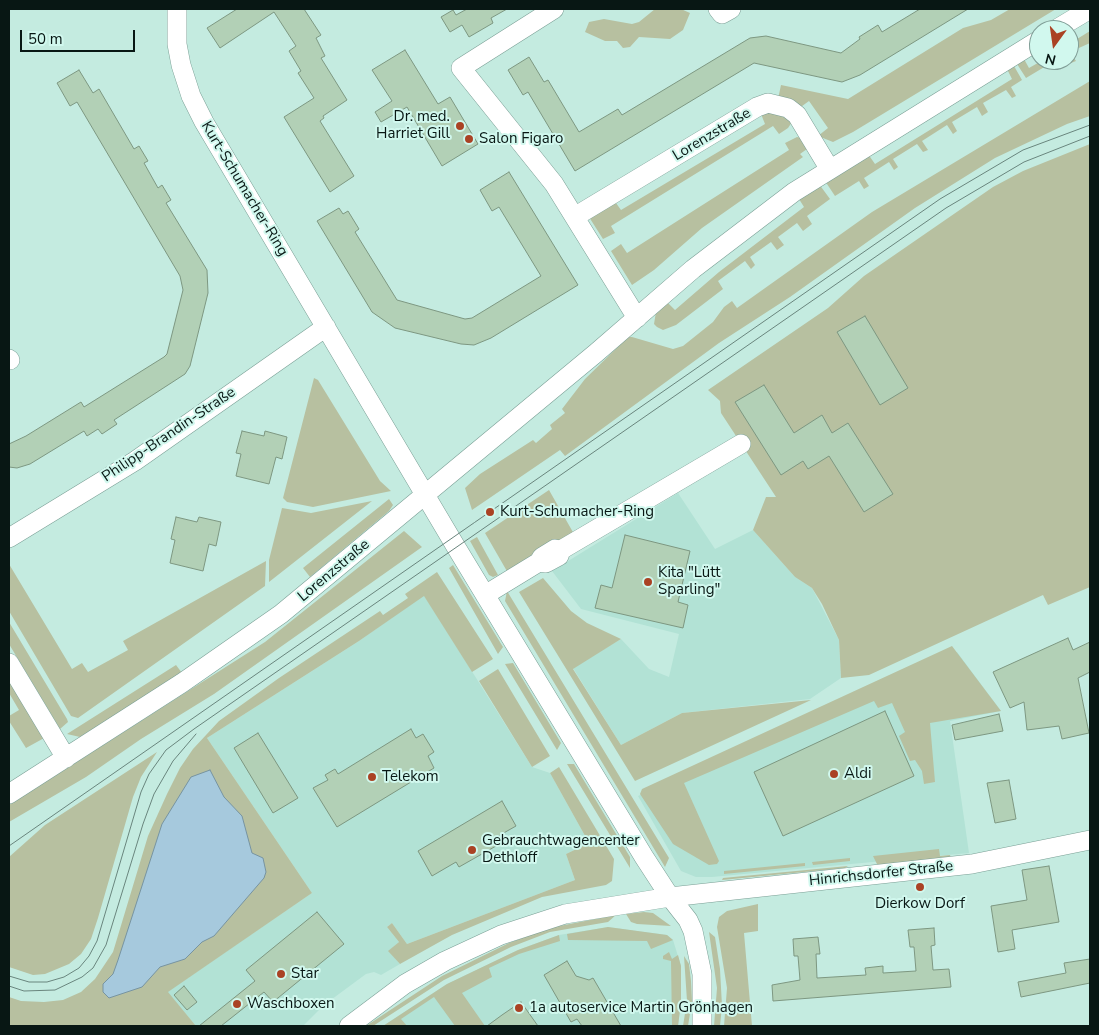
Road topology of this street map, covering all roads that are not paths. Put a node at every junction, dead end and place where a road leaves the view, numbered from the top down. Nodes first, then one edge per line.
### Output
1 (177, 9) edge
2 (554, 9) edge
3 (718, 9) edge
4 (731, 9) edge
5 (1090, 9) edge
6 (1072, 20) edge
7 (1029, 46) edge
8 (829, 168) junction
9 (576, 216) junction
10 (637, 318) junction
11 (326, 327) junction
12 (741, 444) dead end
13 (425, 494) junction
14 (9, 538) edge
15 (485, 595) junction
16 (9, 664) edge
17 (66, 758) junction
18 (9, 794) edge
19 (1090, 840) edge
20 (670, 897) junction
21 (349, 1026) edge
22 (702, 1026) edge

1 - 11 street, Kurt-Schumacher-Ring
2 - 9 street
3 - 4 street
5 - 6 street
7 - 8 street, Lorenzstraße
8 - 9 street, Lorenzstraße
8 - 10 street, Lorenzstraße
9 - 10 street
10 - 13 street, Lorenzstraße
11 - 13 street, Kurt-Schumacher-Ring
11 - 14 street, Philipp-Brandin-Straße
12 - 15 street
13 - 15 street, Kurt-Schumacher-Ring
13 - 17 street, Lorenzstraße
15 - 20 street, Kurt-Schumacher-Ring
16 - 17 street
17 - 18 street, Lorenzstraße
19 - 20 street, Hinrichsdorfer Straße
20 - 21 street, Hinrichsdorfer Straße
20 - 22 street

